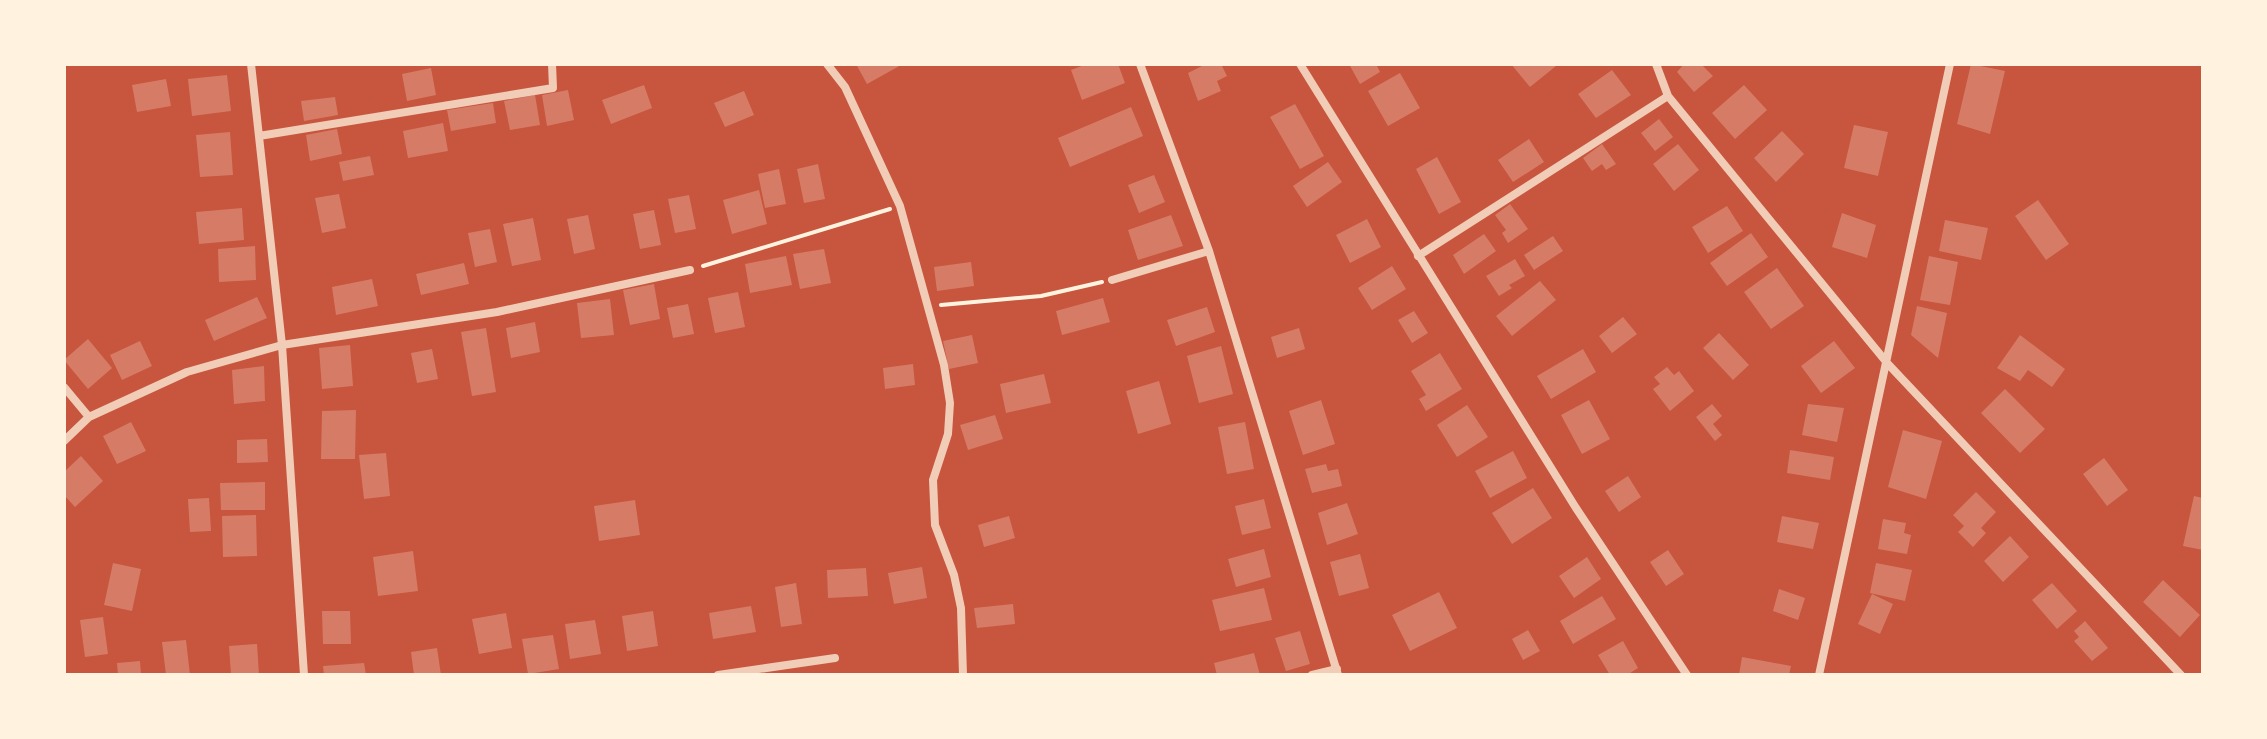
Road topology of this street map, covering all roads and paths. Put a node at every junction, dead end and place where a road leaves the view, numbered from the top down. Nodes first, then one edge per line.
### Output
1 (251, 64) edge
2 (552, 64) edge
3 (827, 64) edge
4 (1140, 64) edge
5 (1300, 64) edge
6 (1656, 64) edge
7 (1950, 64) edge
8 (1668, 96) junction
9 (259, 136) junction
10 (900, 206) junction
11 (1209, 251) junction
12 (1418, 256) junction
13 (690, 270) joint
14 (1112, 280) joint
15 (930, 305) junction
16 (282, 345) junction
17 (1888, 364) junction
18 (64, 387) edge
19 (89, 417) junction
20 (64, 441) edge
21 (835, 658) dead end
22 (1337, 672) edge
23 (304, 675) edge
24 (718, 675) edge
25 (963, 675) edge
26 (1312, 675) edge
27 (1687, 675) edge
28 (1819, 675) edge
29 (2181, 675) edge

1 - 9 street
2 - 9 street
3 - 10 street
4 - 11 street
5 - 12 street
6 - 8 street
7 - 17 street
8 - 12 street
8 - 17 street
9 - 16 street
10 - 13 path
10 - 15 street
11 - 14 street
11 - 22 street
12 - 27 street
13 - 16 street
14 - 15 path
15 - 25 street
16 - 19 street
16 - 23 street
17 - 28 street
17 - 29 street
18 - 19 street
19 - 20 street
21 - 24 street
22 - 26 street

